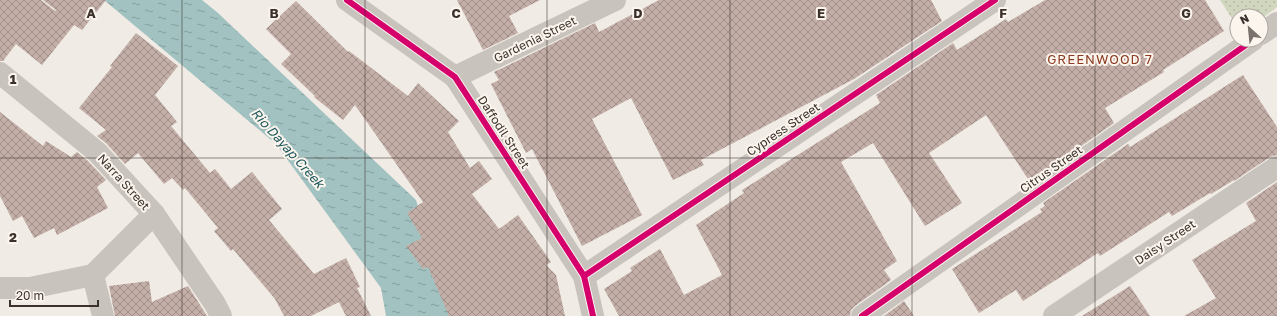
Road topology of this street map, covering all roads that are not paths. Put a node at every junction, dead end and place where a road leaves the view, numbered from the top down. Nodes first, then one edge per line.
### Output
1 (347, 0) edge
2 (615, 0) edge
3 (995, 0) edge
4 (1242, 48) edge
5 (0, 73) edge
6 (455, 77) junction
7 (1277, 167) edge
8 (154, 214) junction
9 (93, 275) junction
10 (584, 276) junction
11 (0, 288) edge
12 (103, 316) edge
13 (221, 316) edge
14 (593, 316) edge
15 (862, 316) edge
16 (1054, 316) edge

1 - 6 street, Daffodil Street
2 - 6 street, Gardenia Street
3 - 10 street, Cypress Street
4 - 15 street, Citrus Street
5 - 8 street, Narra Street
6 - 10 street, Daffodil Street
7 - 16 street, Daisy Street
8 - 9 street
8 - 13 street, Narra Street
9 - 11 street
9 - 12 street
10 - 14 street, Daffodil Street

